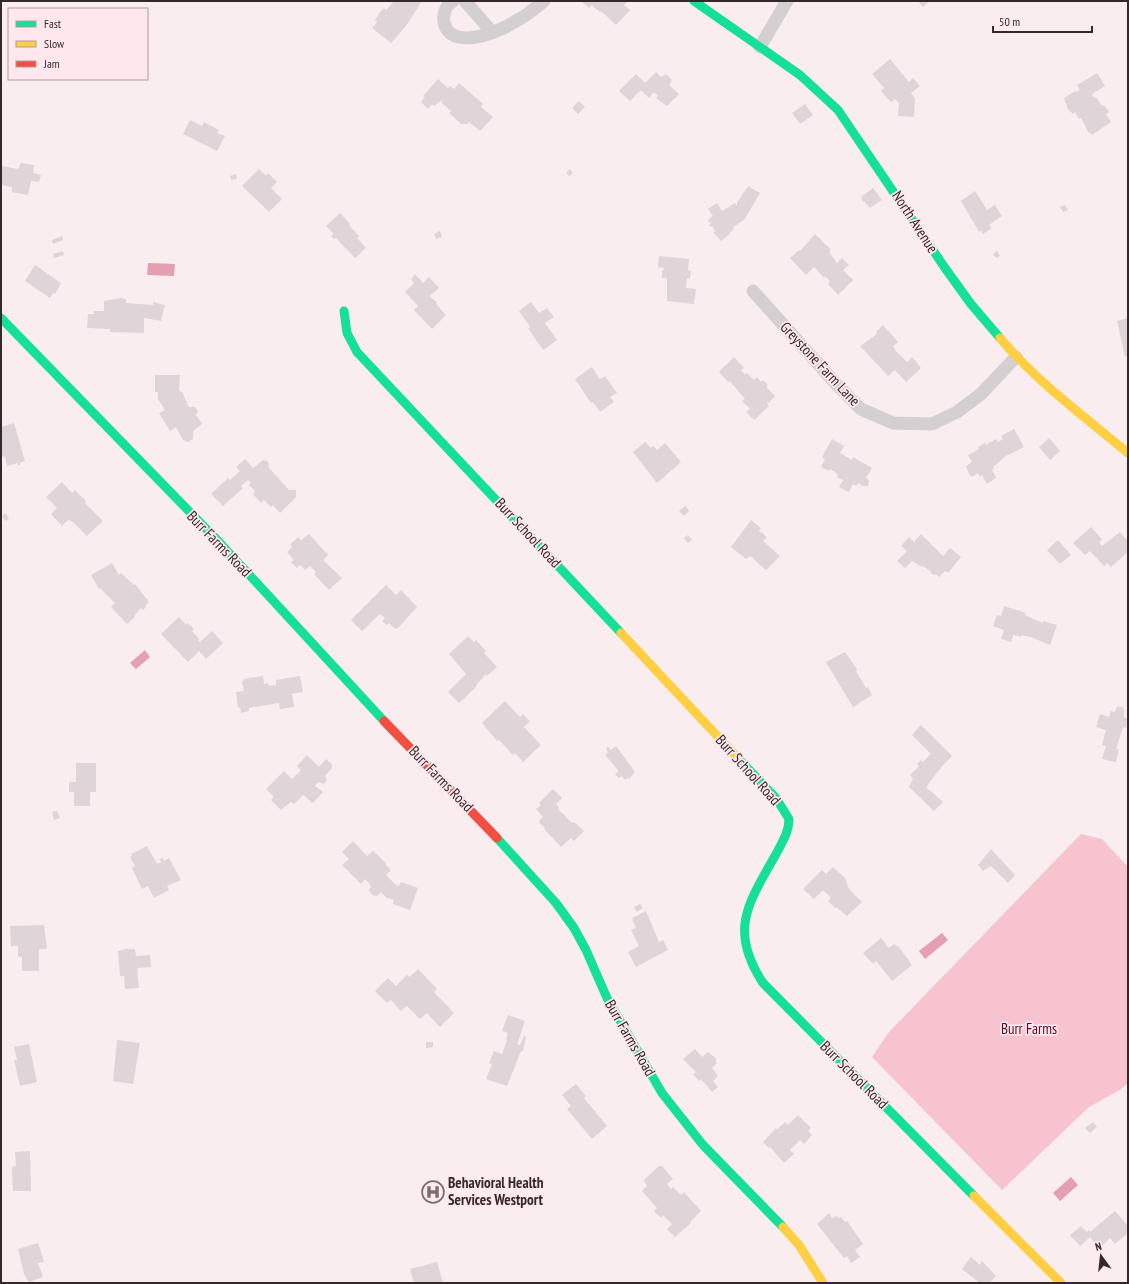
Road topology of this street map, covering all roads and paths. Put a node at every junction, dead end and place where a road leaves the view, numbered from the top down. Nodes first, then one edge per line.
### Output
1 (453, 1) edge
2 (465, 1) edge
3 (544, 1) edge
4 (694, 1) edge
5 (787, 1) edge
6 (492, 32) junction
7 (760, 47) junction
8 (753, 291) dead end
9 (344, 311) dead end
10 (1, 318) edge
11 (1016, 357) junction
12 (1128, 453) edge
13 (823, 1283) edge
14 (1061, 1283) edge

1 - 6 street
2 - 6 street
3 - 6 street
4 - 7 street, North Avenue
5 - 7 street
7 - 11 street, North Avenue
8 - 11 street, Greystone Farm Lane
9 - 14 street, Burr School Road
10 - 13 street, Burr Farms Road
11 - 12 street, North Avenue

